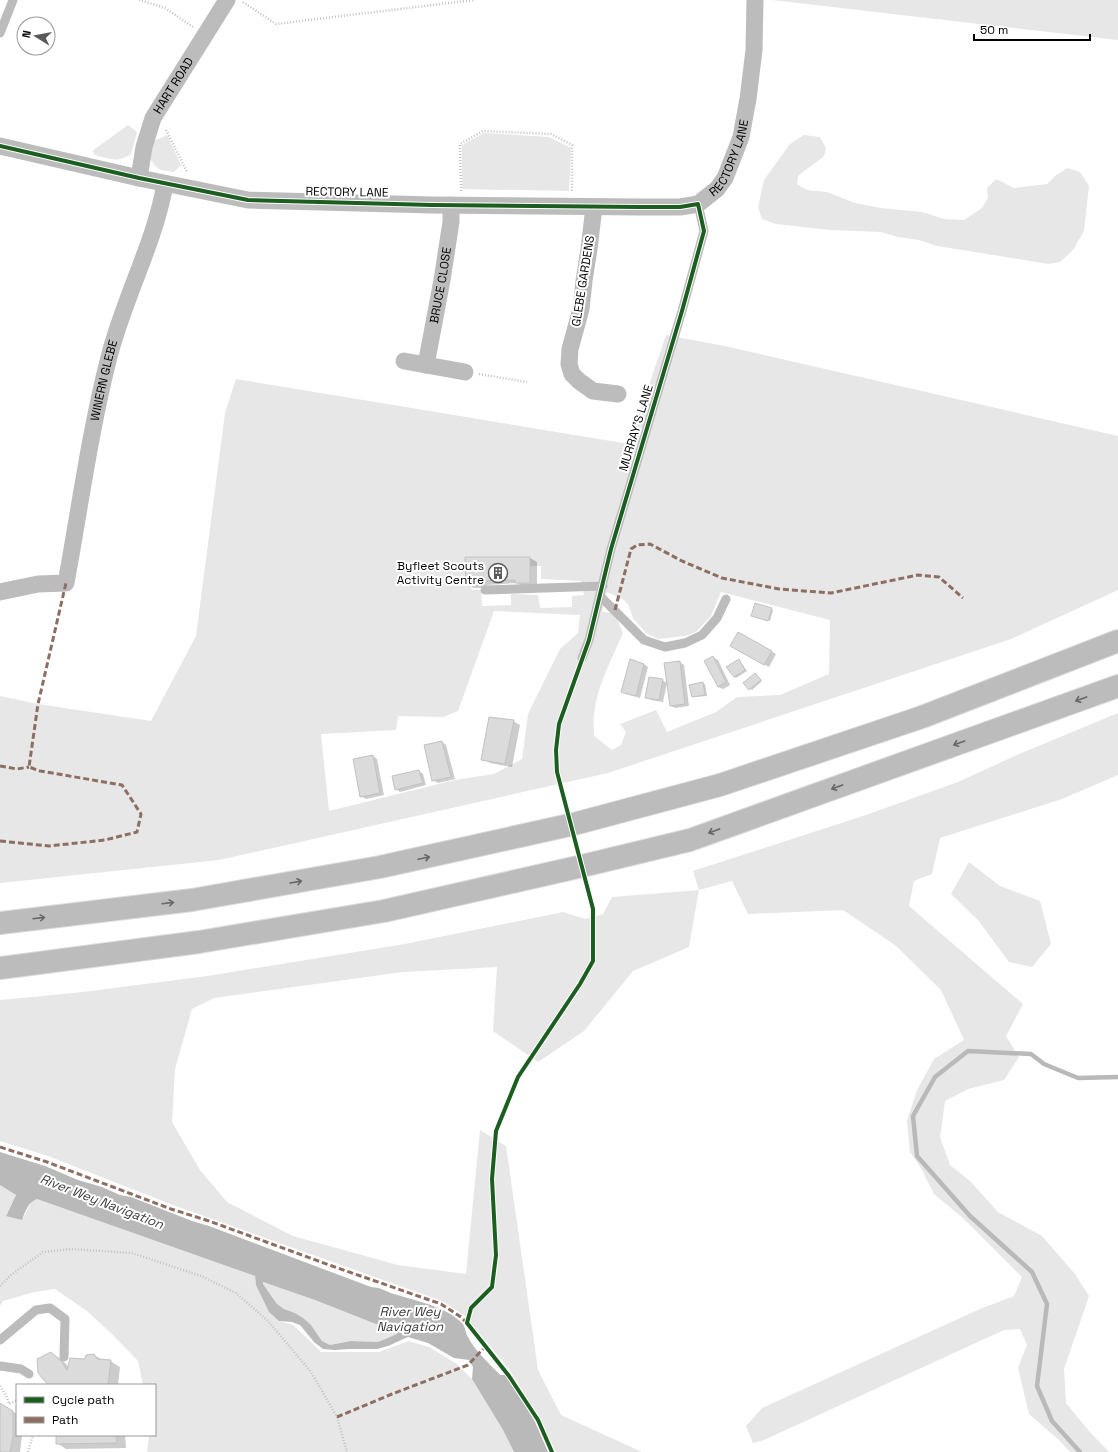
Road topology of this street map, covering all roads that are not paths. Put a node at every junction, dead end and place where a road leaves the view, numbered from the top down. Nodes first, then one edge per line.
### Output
1 (13, 0) edge
2 (227, 0) edge
3 (755, 0) edge
4 (0, 33) edge
5 (0, 146) edge
6 (139, 178) junction
7 (165, 184) junction
8 (698, 204) junction
9 (456, 205) junction
10 (594, 207) junction
11 (404, 361) dead end
12 (426, 365) junction
13 (465, 372) road end
14 (618, 394) dead end
15 (603, 586) junction
16 (485, 590) dead end
17 (0, 592) edge
18 (600, 596) junction
19 (726, 599) dead end
20 (1118, 641) edge
21 (582, 658) dead end
22 (1118, 686) edge
23 (0, 923) edge
24 (0, 968) edge
25 (0, 1340) edge
26 (64, 1357) dead end
27 (0, 1366) edge
28 (29, 1374) dead end

1 - 4 lane
2 - 6 street, HART ROAD
3 - 8 street, RECTORY LANE
5 - 6 street, RECTORY LANE
6 - 7 street, RECTORY LANE
7 - 9 street, RECTORY LANE
7 - 17 street, WINERN GLEBE
8 - 10 street, RECTORY LANE
8 - 15 lane, MURRAY'S LANE
9 - 10 street, RECTORY LANE
9 - 12 street, BRUCE CLOSE
10 - 14 street, GLEBE GARDENS
11 - 12 street
12 - 13 street
15 - 16 lane
15 - 18 lane, MURRAY'S LANE
18 - 19 lane
18 - 21 lane, MURRAY'S LANE
23 -> 20 highway
22 -> 24 highway
25 - 26 lane
27 - 28 lane

